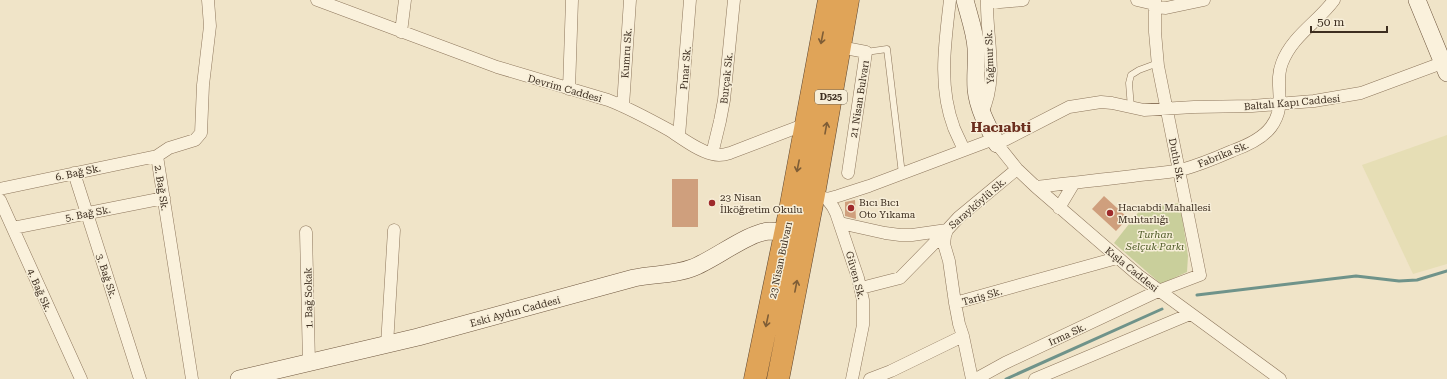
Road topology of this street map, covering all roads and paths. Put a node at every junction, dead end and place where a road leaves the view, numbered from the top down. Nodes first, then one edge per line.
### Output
1 (208, 0) edge
2 (317, 0) edge
3 (405, 0) edge
4 (572, 0) edge
5 (630, 0) edge
6 (690, 0) edge
7 (734, 0) edge
8 (829, 0) edge
9 (848, 0) edge
10 (950, 0) edge
11 (964, 0) edge
12 (987, 0) edge
13 (1023, 0) edge
14 (1136, 0) edge
15 (1204, 0) edge
16 (1334, 0) edge
17 (1417, 0) edge
18 (1155, 4) edge
19 (401, 32) junction
20 (840, 47) junction
21 (866, 52) junction
22 (1158, 63) junction
23 (1445, 65) edge
24 (569, 89) junction
25 (1280, 104) junction
26 (623, 106) junction
27 (1131, 108) junction
28 (1166, 108) junction
29 (982, 113) junction
30 (806, 124) junction
31 (679, 136) junction
32 (996, 141) junction
33 (964, 150) junction
34 (712, 154) junction
35 (157, 156) junction
36 (1017, 169) junction
37 (1179, 170) junction
38 (74, 173) junction
39 (848, 173) dead end
40 (902, 174) junction
41 (1074, 183) junction
42 (1036, 187) junction
43 (0, 189) edge
44 (820, 196) junction
45 (164, 198) junction
46 (0, 200) edge
47 (1060, 208) junction
48 (87, 213) junction
49 (840, 223) junction
50 (13, 228) junction
51 (394, 230) dead end
52 (947, 230) junction
53 (306, 232) dead end
54 (785, 233) junction
55 (1117, 258) junction
56 (861, 288) junction
57 (1158, 291) junction
58 (955, 303) junction
59 (1190, 314) junction
60 (963, 336) junction
61 (387, 345) junction
62 (309, 363) junction
63 (81, 379) edge
64 (140, 379) edge
65 (192, 379) edge
66 (239, 379) edge
67 (755, 379) edge
68 (778, 379) edge
69 (852, 379) edge
70 (870, 379) edge
71 (972, 379) edge
72 (976, 379) edge
73 (1034, 379) edge
74 (1280, 379) edge

1 - 35 street, 2. Bağ Sk.
2 - 19 street, Devrim Caddesi
3 - 19 street
4 - 24 street
5 - 26 street, Kumru Sk.
6 - 31 street, Pınar Sk.
7 - 34 street, Burçak Sk.
8 -> 30 highway, 23 Nisan Bulvarı / D525
9 - 20 highway, 23 Nisan Bulvarı / D525
10 - 33 street
11 - 29 street
12 - 13 street
12 - 29 street, Yağmur Sk.
14 - 18 street
15 - 18 street
16 - 25 street, Fabrika Sk.
17 - 23 street
18 - 22 street, Dutlu Sk.
19 - 24 street, Devrim Caddesi
20 - 21 street, 21 Nisan Bulvarı
44 -> 20 highway, 23 Nisan Bulvarı / D525
21 - 39 street, 21 Nisan Bulvarı
21 - 40 lane
22 - 27 lane
22 - 28 street, Dutlu Sk.
23 - 25 street, Baltalı Kapı Caddesi
24 - 26 street, Devrim Caddesi
25 - 28 street, Baltalı Kapı Caddesi
25 - 37 street, Fabrika Sk.
26 - 31 street, Devrim Caddesi
27 - 28 street, Baltalı Kapı Caddesi
27 - 32 street, Baltalı Kapı Caddesi
28 - 37 street, Dutlu Sk.
29 - 32 street
30 - 34 street, Devrim Caddesi
30 -> 54 highway, 23 Nisan Bulvarı / D525
31 - 34 street, Devrim Caddesi
32 - 33 street
32 - 36 street, Kışla Caddesi
33 - 40 street
35 - 38 street, 6. Bağ Sk.
35 - 45 street, 2. Bağ Sk.
36 - 42 street, Kışla Caddesi
36 - 52 street, Sarayköylü Sk.
37 - 41 street, Fabrika Sk.
37 - 57 street, Dutlu Sk.
38 - 43 street, 6. Bağ Sk.
38 - 48 street, 3. Bağ Sk.
40 - 44 street
41 - 42 street, Fabrika Sk.
41 - 47 street
42 - 47 street, Kışla Caddesi
44 - 49 street, Güven Sk.
68 -> 44 highway, 23 Nisan Bulvarı / D525
45 - 48 street, 5. Bağ Sk.
45 - 65 street, 2. Bağ Sk.
46 - 50 street, 4. Bağ Sk.
47 - 55 street, Kışla Caddesi
48 - 50 street, 5. Bağ Sk.
48 - 64 street, 3. Bağ Sk.
49 - 52 street, Sarayköylü Sk.
49 - 56 street, Güven Sk.
50 - 63 street, 4. Bağ Sk.
51 - 61 street
52 - 56 street
52 - 58 street
53 - 62 street, 1. Bağ Sokak
54 - 61 street, Eski Aydın Caddesi
54 -> 67 highway, 23 Nisan Bulvarı / D525
55 - 57 street, Kışla Caddesi
55 - 58 street, Tariş Sk.
56 - 69 street, Güven Sk.
57 - 59 street, Kışla Caddesi
57 - 72 street, Irma Sk.
58 - 60 street, Tariş Sk.
59 - 73 street
59 - 74 street, Kışla Caddesi
60 - 70 street
60 - 71 street, Tariş Sk.
61 - 62 street, Eski Aydın Caddesi
62 - 66 street, Eski Aydın Caddesi

